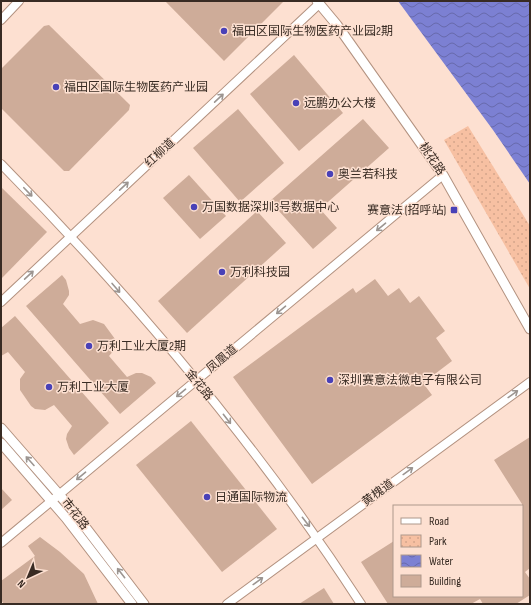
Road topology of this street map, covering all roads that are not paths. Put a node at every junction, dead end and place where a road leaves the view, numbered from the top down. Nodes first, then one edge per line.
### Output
1 (19, 1) edge
2 (318, 3) edge
3 (1, 20) edge
4 (1, 164) edge
5 (443, 175) junction
6 (72, 236) junction
7 (1, 302) edge
8 (530, 329) edge
9 (196, 380) junction
10 (530, 382) edge
11 (1, 428) edge
12 (1, 443) edge
13 (59, 494) junction
14 (51, 501) junction
15 (318, 537) junction
16 (1, 543) edge
17 (132, 604) edge
18 (144, 604) edge
19 (227, 604) edge
20 (361, 604) edge

1 - 3 street
2 - 5 main road, 桃花路
6 -> 2 street, 红柳道
4 -> 6 street, 金花路
5 - 8 main road, 桃花路
5 -> 9 street, 凤凰道
7 -> 6 street, 红柳道
6 -> 9 street, 金花路
9 -> 13 street, 凤凰道
9 -> 15 street, 金花路
15 -> 10 street, 黄槐道
13 -> 11 main road, 市花路
12 - 14 main road, 市花路
13 - 14 street, 凤凰道
18 -> 13 main road, 市花路
14 - 16 street, 凤凰道
14 - 17 main road, 市花路
19 -> 15 street, 黄槐道
15 - 20 street, 金花路

